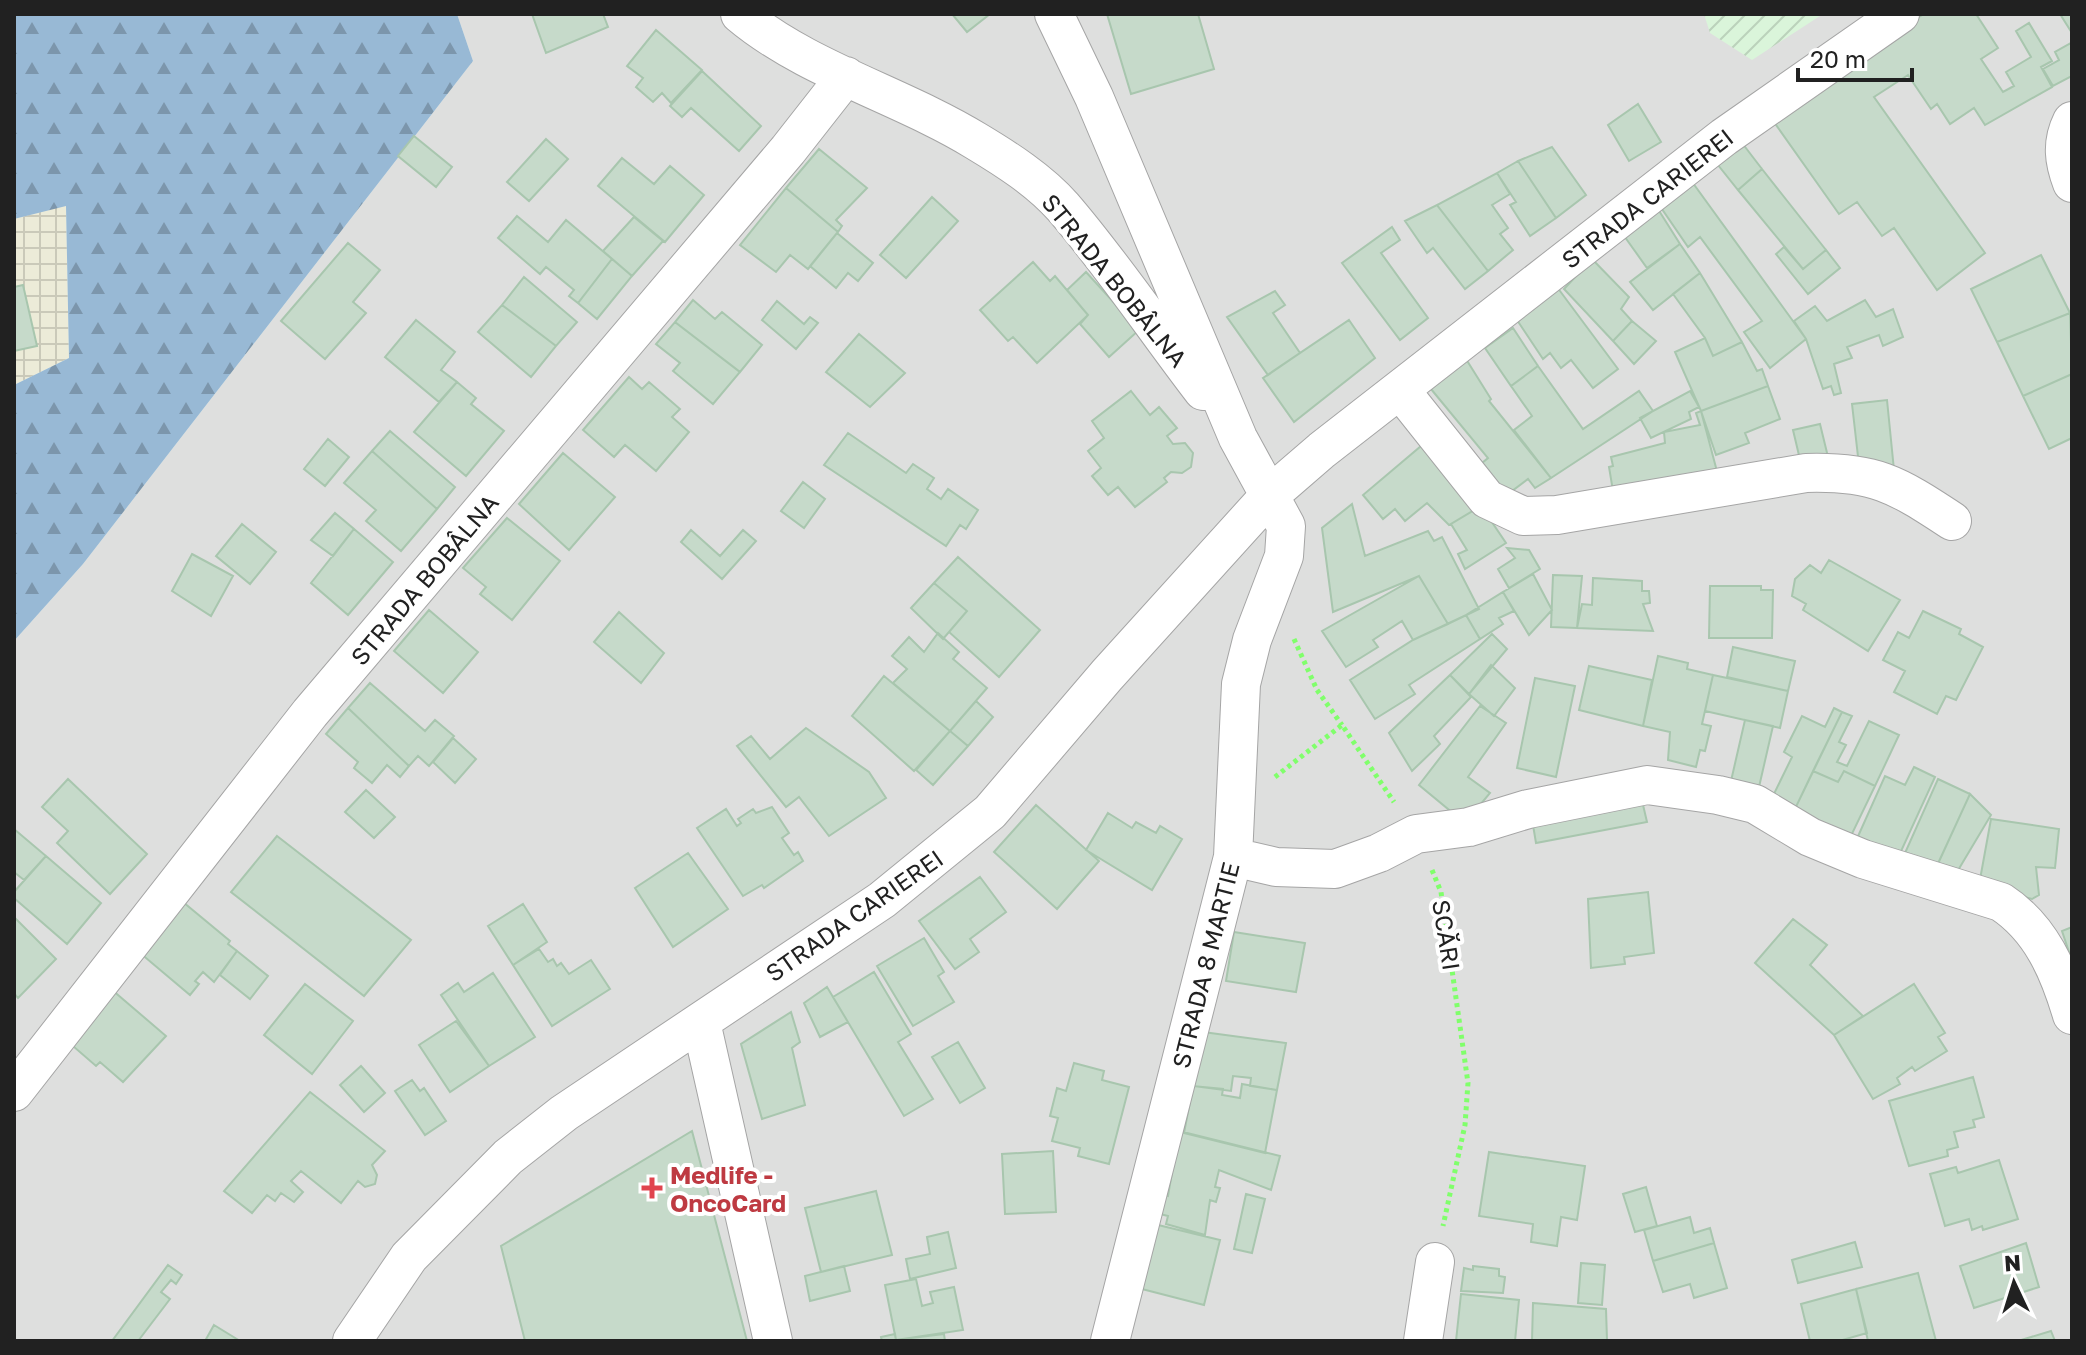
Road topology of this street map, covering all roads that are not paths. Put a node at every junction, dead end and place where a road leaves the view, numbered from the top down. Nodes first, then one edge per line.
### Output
1 (740, 14) edge
2 (1054, 14) edge
3 (1900, 14) edge
4 (846, 76) junction
5 (2072, 121) edge
6 (2072, 183) edge
7 (1401, 391) junction
8 (1238, 438) junction
9 (1270, 495) junction
10 (1952, 521) dead end
11 (1233, 857) junction
12 (2072, 1015) edge
13 (701, 1022) junction
14 (14, 1092) edge
15 (1435, 1262) road end
16 (352, 1341) edge
17 (773, 1341) edge
18 (1110, 1341) edge
19 (1423, 1341) edge

1 - 4 street, STRADA BOBÂLNA
2 - 8 street
3 - 7 street, STRADA CARIEREI
4 - 8 street, STRADA BOBÂLNA
4 - 14 street, STRADA BOBÂLNA
5 - 6 street
7 - 9 street, STRADA CARIEREI
7 - 10 street
8 - 9 street, STRADA 8 MARTIE
9 - 11 street, STRADA 8 MARTIE
9 - 13 street, STRADA CARIEREI
11 - 12 street
11 - 18 street, STRADA 8 MARTIE
13 - 16 street, STRADA CARIEREI
13 - 17 street
15 - 19 street

